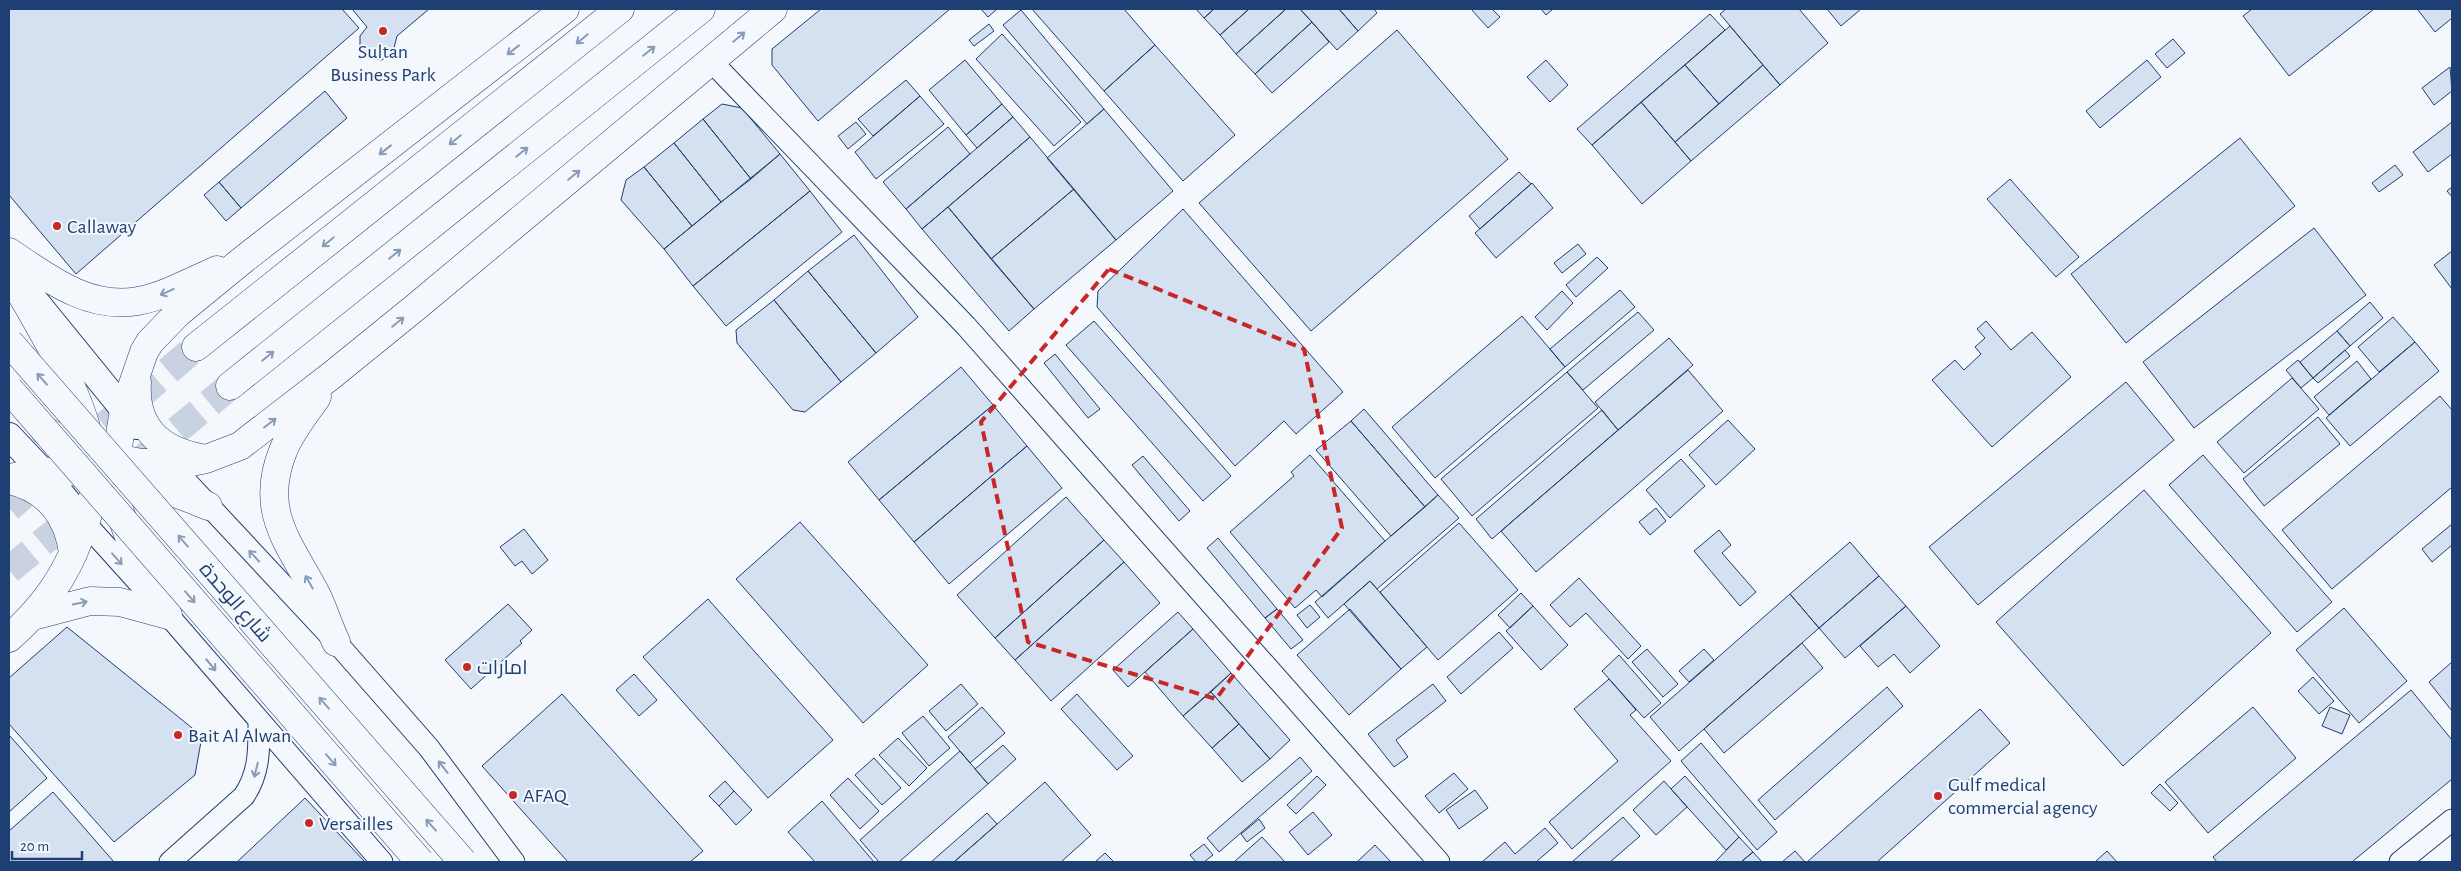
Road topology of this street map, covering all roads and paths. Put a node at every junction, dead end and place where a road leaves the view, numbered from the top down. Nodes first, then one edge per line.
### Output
1 (565, 9) edge
2 (620, 9) edge
3 (701, 9) edge
4 (772, 9) edge
5 (711, 60) junction
6 (9, 252) edge
7 (244, 259) junction
8 (9, 270) edge
9 (9, 342) edge
10 (196, 347) tunnel mouth
11 (138, 373) junction
12 (332, 375) junction
13 (230, 386) tunnel mouth
14 (9, 389) edge
15 (9, 408) edge
16 (124, 410) junction
17 (9, 436) edge
18 (206, 459) junction
19 (170, 464) junction
20 (104, 466) junction
21 (43, 472) junction
22 (9, 479) edge
23 (208, 506) junction
24 (85, 522) junction
25 (73, 554) junction
26 (168, 615) junction
27 (33, 616) junction
28 (9, 638) edge
29 (336, 642) junction
30 (259, 721) junction
31 (2452, 820) edge
32 (170, 862) edge
33 (382, 862) edge
34 (420, 862) edge
35 (463, 862) edge
36 (514, 862) edge
37 (1439, 862) edge
38 (2400, 862) edge

1 -> 7 highway
2 -> 10 highway
13 -> 3 highway
5 -> 4 highway
12 -> 5 highway
5 - 37 street
7 -> 6 highway
7 - 11 highway
8 - 16 street
8 - 20 highway
35 -> 9 highway, شارع الوحدة, bridge
11 - 16 highway
11 - 18 highway
18 -> 12 highway
29 -> 12 highway
14 -> 34 highway, شارع الوحدة, bridge
15 - 20 highway
16 - 19 street
16 - 20 highway
17 - 21 street
18 - 19 highway
19 - 20 highway
19 - 23 street
20 - 21 highway
20 - 23 highway
20 - 24 highway
20 - 26 highway
21 - 22 highway
21 - 24 street
22 - 25 highway
29 -> 23 street
24 - 25 highway
24 -> 26 street
25 - 27 highway
27 -> 26 highway
26 -> 30 street
27 - 28 highway
36 -> 29 street
30 -> 32 street
30 - 33 street
31 - 38 street

